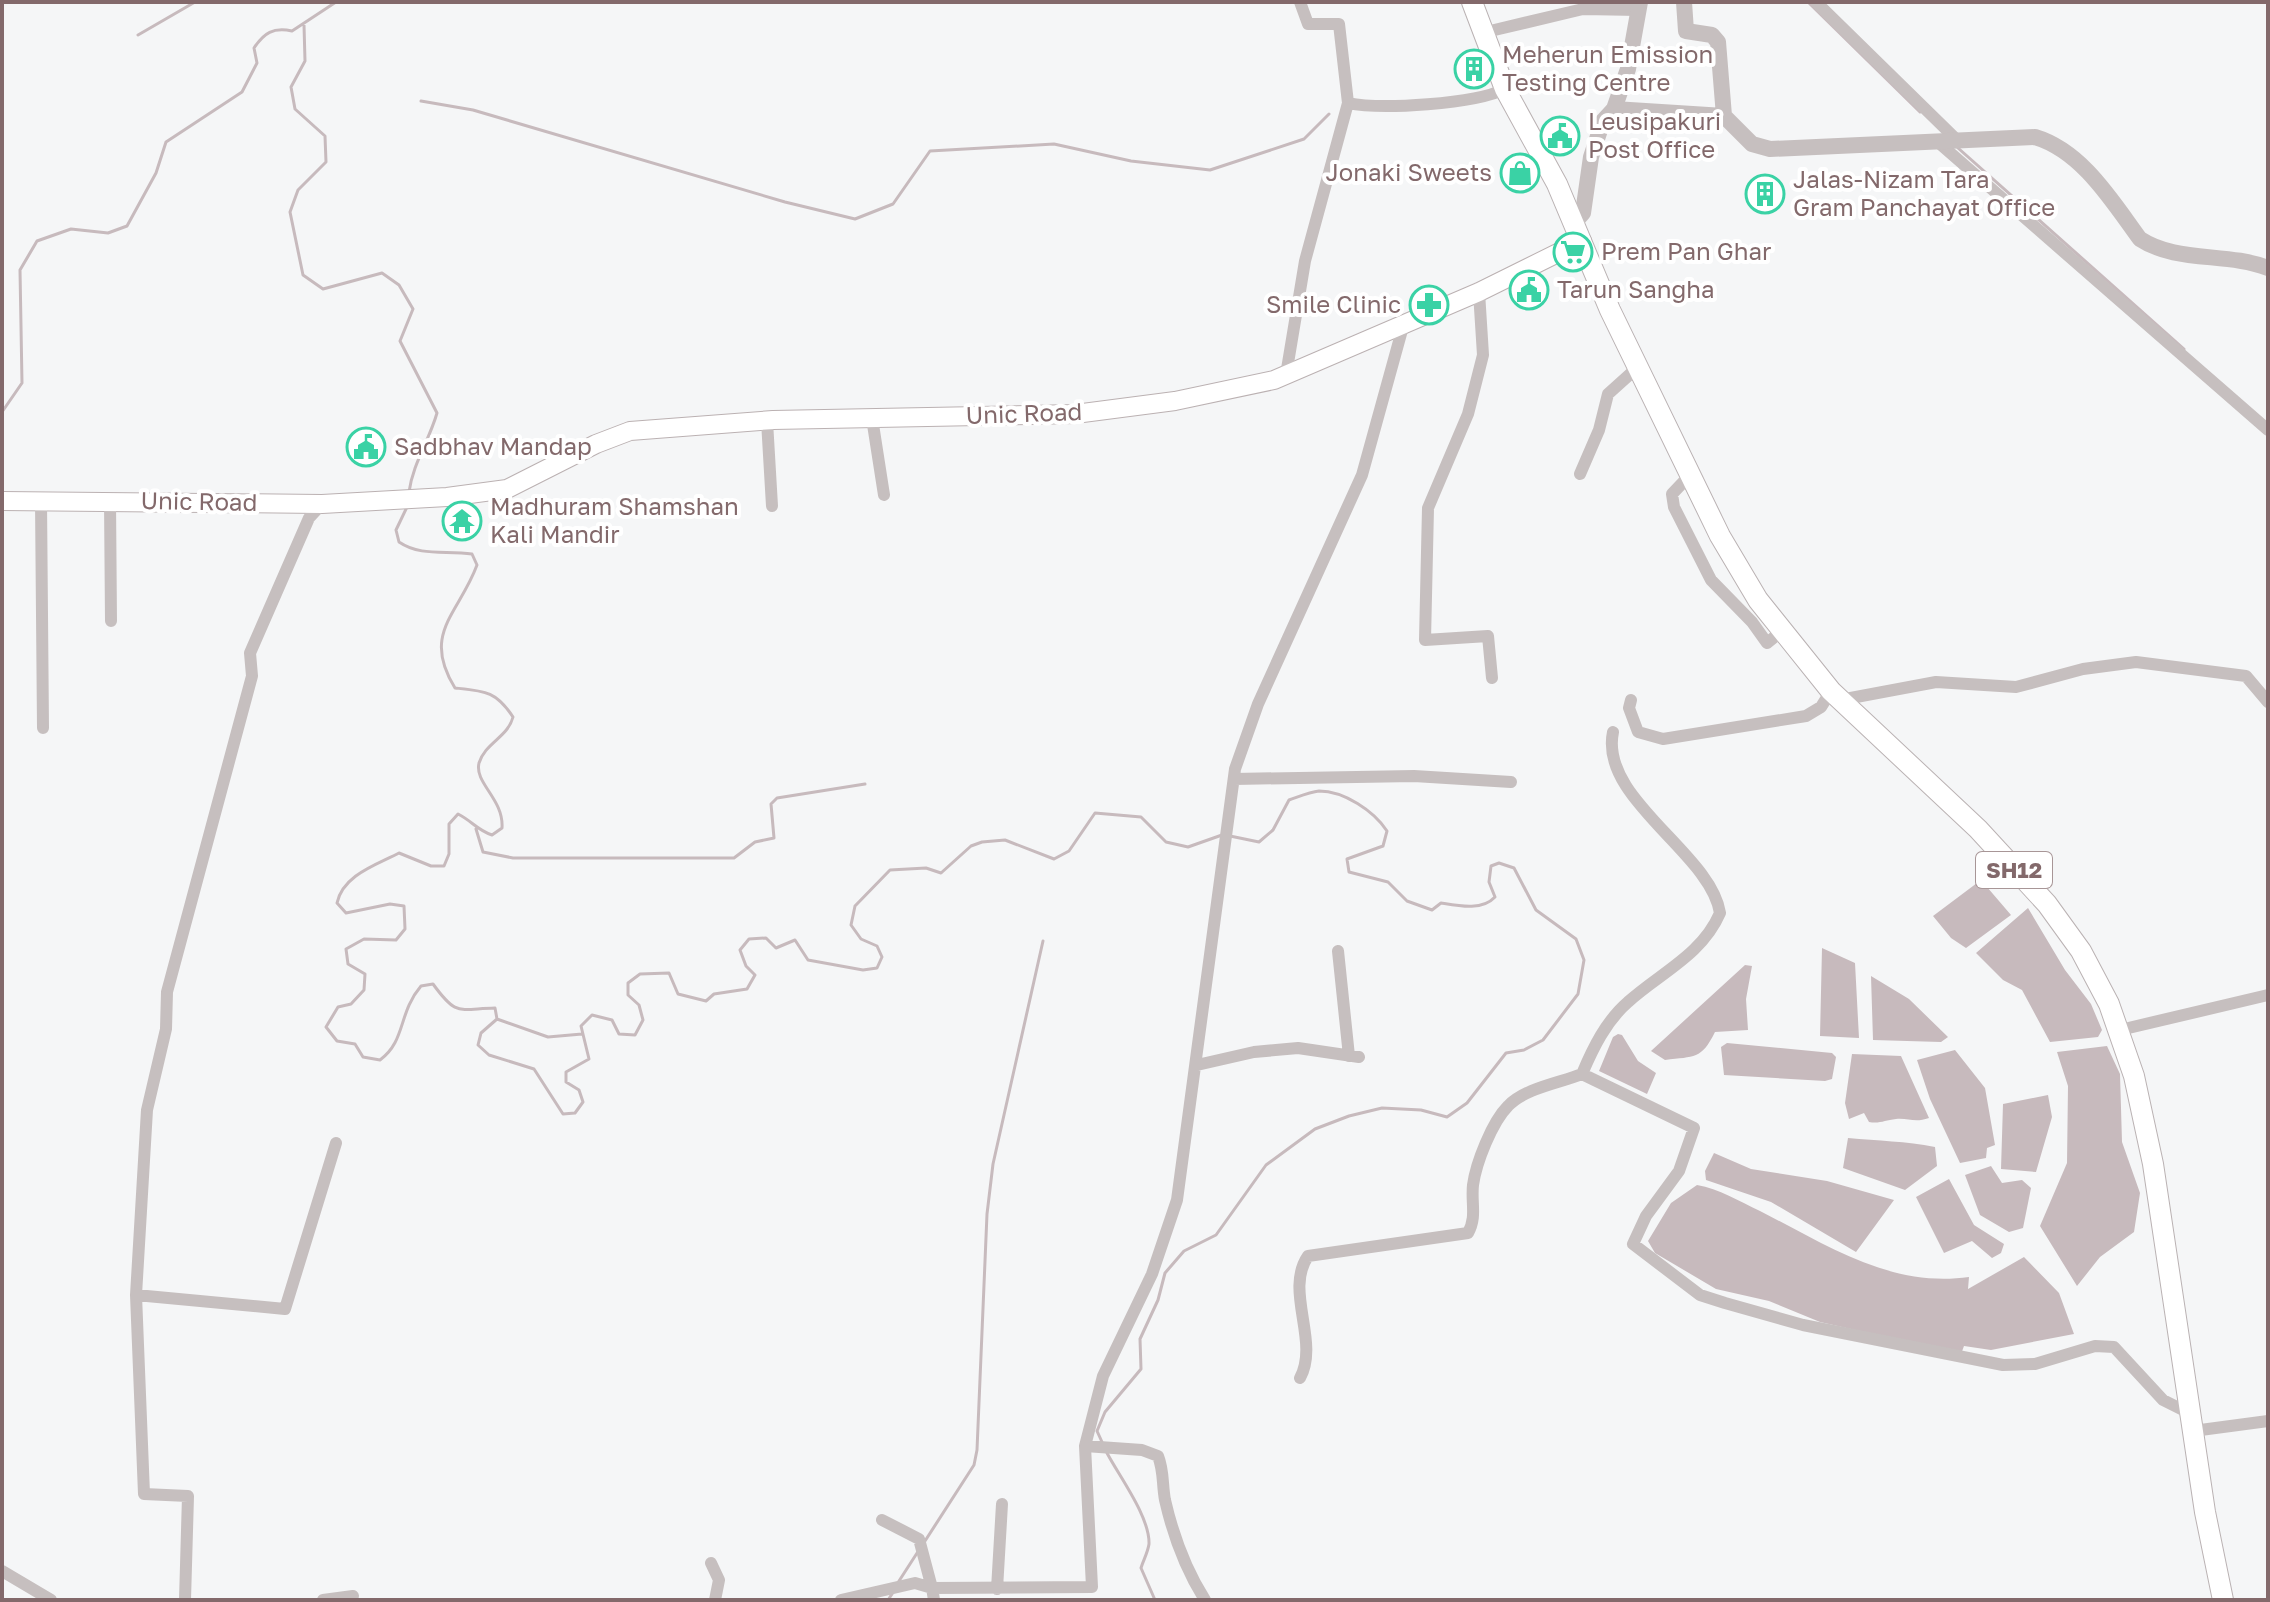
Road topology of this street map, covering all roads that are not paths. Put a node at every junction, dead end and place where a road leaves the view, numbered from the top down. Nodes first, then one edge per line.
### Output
1 (1300, 2) edge
2 (1472, 2) edge
3 (1684, 2) edge
4 (1816, 2) edge
5 (1639, 6) edge
6 (1486, 32) junction
7 (1505, 89) junction
8 (1348, 103) junction
9 (1614, 109) junction
10 (1724, 116) junction
11 (1959, 142) junction
12 (1939, 143) junction
13 (1578, 232) junction
14 (2268, 268) edge
15 (1479, 292) junction
16 (1404, 323) junction
17 (1638, 367) junction
18 (1286, 375) junction
19 (872, 418) junction
20 (767, 421) junction
21 (2268, 430) edge
22 (1580, 474) dead end
23 (1691, 474) junction
24 (884, 495) dead end
25 (110, 500) junction
26 (2, 501) edge
27 (41, 501) junction
28 (322, 504) junction
29 (772, 506) dead end
30 (111, 621) dead end
31 (1782, 631) junction
32 (1492, 678) dead end
33 (1836, 695) junction
34 (1631, 700) dead end
35 (2268, 702) edge
36 (43, 728) dead end
37 (1613, 732) dead end
38 (1234, 779) junction
39 (1511, 782) dead end
40 (1338, 951) dead end
41 (2268, 995) edge
42 (2120, 1030) junction
43 (1197, 1065) junction
44 (1582, 1074) junction
45 (336, 1143) dead end
46 (136, 1295) junction
47 (1300, 1378) dead end
48 (2268, 1421) edge
49 (2192, 1422) junction
50 (1090, 1446) junction
51 (1002, 1504) dead end
52 (882, 1520) dead end
53 (711, 1563) dead end
54 (2, 1571) edge
55 (997, 1589) junction
56 (933, 1594) edge
57 (353, 1596) dead end
58 (51, 1600) edge
59 (185, 1600) edge
60 (323, 1600) edge
61 (715, 1600) edge
62 (841, 1600) edge
63 (1205, 1600) edge
64 (2223, 1600) edge

1 - 8 street
2 - 6 main road, SH12
3 - 10 street
4 - 11 street
5 - 6 street
5 - 9 street
6 - 7 main road, SH12
7 - 8 street
7 - 13 main road, SH12
8 - 18 street
9 - 10 street
9 - 13 street
10 - 12 street
11 - 12 street
11 - 14 street
12 - 21 street
13 - 15 main road, Unic Road
13 - 17 main road, SH12
15 - 16 main road, Unic Road
15 - 32 street
16 - 18 main road, Unic Road
16 - 38 street
17 - 22 street
17 - 23 main road, SH12
18 - 19 main road, Unic Road
19 - 20 main road, Unic Road
19 - 24 street
20 - 28 main road, Unic Road
20 - 29 street
23 - 31 main road, SH12
23 - 31 street
25 - 27 main road, Unic Road
25 - 28 main road, Unic Road
25 - 30 street
26 - 27 main road, Unic Road
27 - 36 street
28 - 46 street
31 - 33 main road, SH12
33 - 34 street
33 - 35 street
33 - 42 main road, SH12
37 - 44 street
38 - 39 street
38 - 43 street
40 - 43 street
41 - 42 street
42 - 49 main road, SH12
43 - 50 street
44 - 47 street
44 - 49 street
45 - 46 street
46 - 59 street
48 - 49 street
49 - 64 main road, SH12
50 - 55 street
50 - 63 street
51 - 55 street
52 - 56 street
53 - 61 street
54 - 58 street
55 - 56 street
56 - 62 street
57 - 60 street

